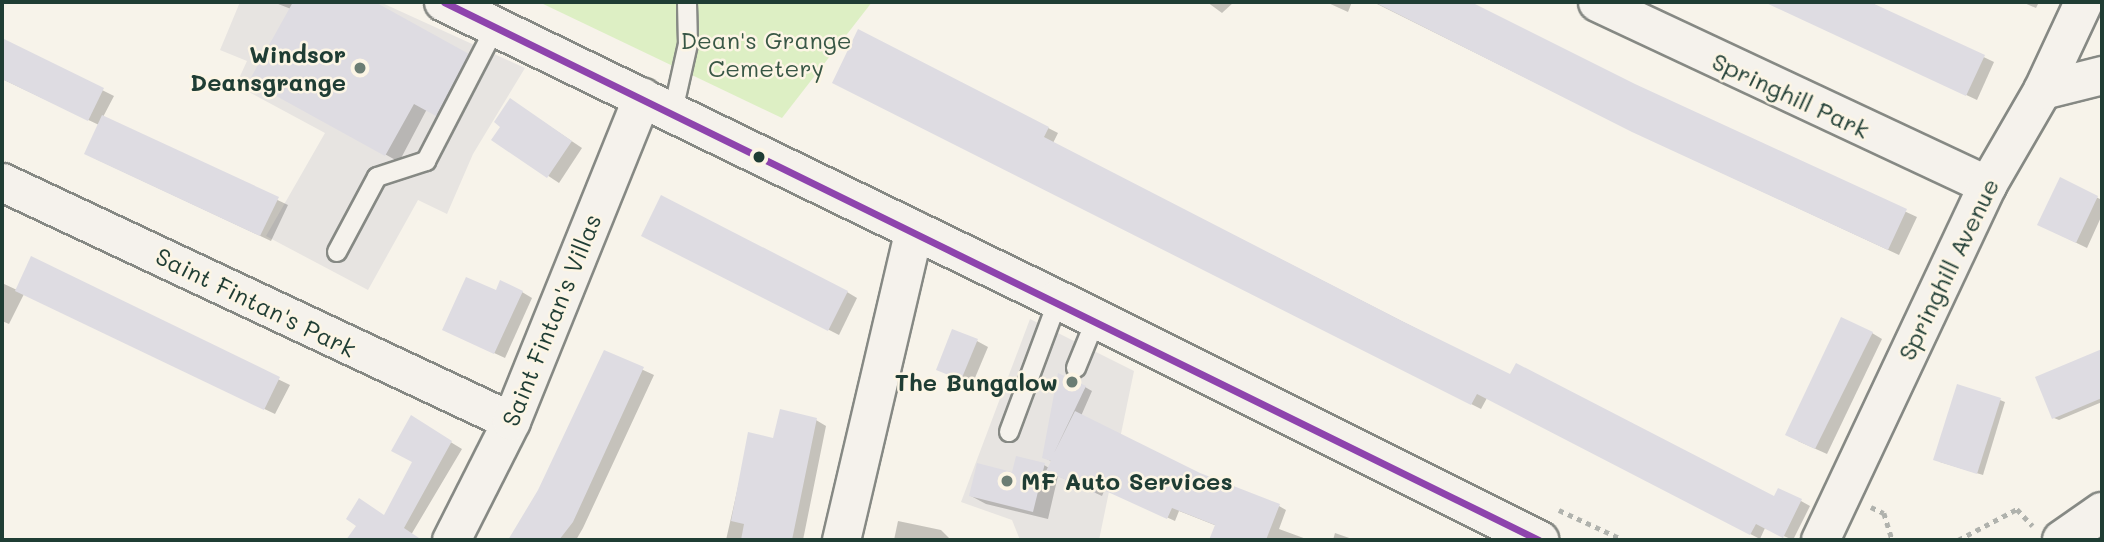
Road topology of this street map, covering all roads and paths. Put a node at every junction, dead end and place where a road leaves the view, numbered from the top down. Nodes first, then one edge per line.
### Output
1 (444, 2) edge
2 (687, 2) edge
3 (1597, 2) edge
4 (2083, 2) edge
5 (496, 26) junction
6 (2102, 75) edge
7 (2042, 90) junction
8 (657, 104) junction
9 (2, 182) edge
10 (1987, 185) junction
11 (914, 229) junction
12 (337, 252) dead end
13 (1058, 300) junction
14 (1096, 319) junction
15 (1076, 368) dead end
16 (511, 421) junction
17 (1009, 432) dead end
18 (2102, 512) edge
19 (2051, 536) edge
20 (452, 540) edge
21 (841, 540) edge
22 (1539, 540) edge
23 (1820, 540) edge
24 (1958, 540) edge

1 - 5 main road
2 - 8 lane
3 - 10 street, Springhill Park
4 - 7 street, Springhill Avenue
5 - 8 main road
5 - 12 lane
6 - 7 street
7 - 10 street, Springhill Avenue
8 - 11 main road
8 - 16 street, Saint Fintan's Villas
9 - 16 street, Saint Fintan's Park
10 - 23 street, Springhill Avenue
11 - 13 main road
11 - 21 street
13 - 14 main road
13 - 17 lane
14 - 15 lane
14 - 22 main road
16 - 20 street, Saint Fintan's Villas
18 - 19 main road
19 - 24 path

